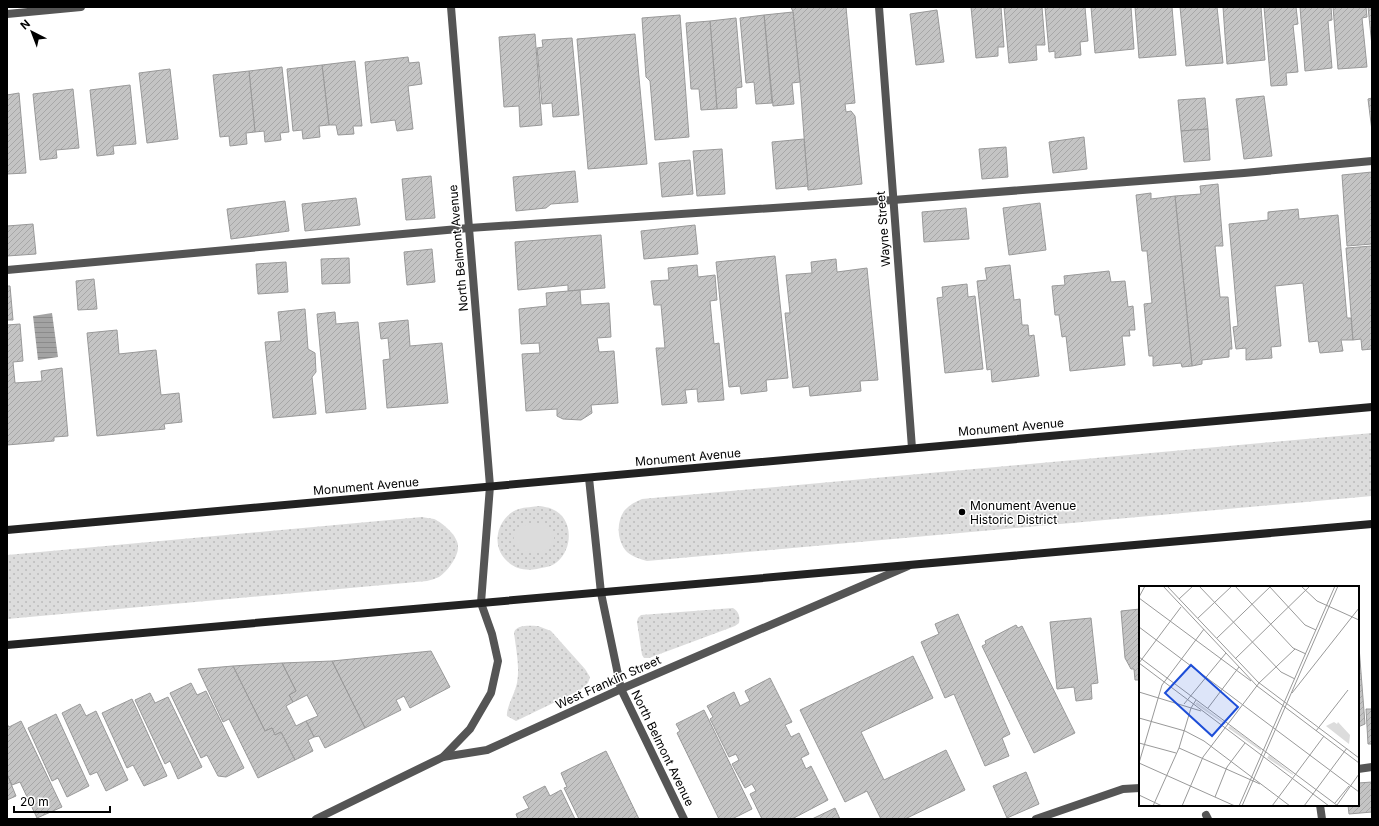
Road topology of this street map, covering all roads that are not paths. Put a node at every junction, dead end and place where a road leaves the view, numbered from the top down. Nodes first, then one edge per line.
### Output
1 (81, 7) edge
2 (451, 7) edge
3 (879, 7) edge
4 (7, 14) edge
5 (1372, 161) edge
6 (893, 200) junction
7 (469, 228) junction
8 (7, 270) edge
9 (1372, 407) edge
10 (912, 448) junction
11 (589, 478) junction
12 (490, 486) junction
13 (1372, 524) edge
14 (7, 530) edge
15 (910, 565) junction
16 (601, 593) junction
17 (481, 603) junction
18 (7, 645) edge
19 (621, 689) junction
20 (443, 757) junction
21 (1372, 767) edge
22 (1359, 768) edge
23 (1139, 788) edge
24 (1320, 806) edge
25 (316, 819) edge
26 (684, 819) edge
27 (1036, 819) edge
28 (1322, 819) edge

1 - 4 street
2 - 7 street, North Belmont Avenue
3 - 6 street, Wayne Street
5 - 6 street
6 - 7 street
6 - 10 street, Wayne Street
7 - 8 street
7 - 12 street, North Belmont Avenue
9 - 10 street, Monument Avenue
10 - 11 street, Monument Avenue
11 - 12 street, Monument Avenue
11 - 16 street, North Belmont Avenue
12 - 14 street, Monument Avenue
12 - 17 street, North Belmont Avenue
13 - 15 street
15 - 16 street
15 - 19 street, West Franklin Street
16 - 17 street
16 - 19 street, North Belmont Avenue
17 - 18 street
17 - 20 street
19 - 20 street, West Franklin Street
19 - 26 street, North Belmont Avenue
20 - 25 street, West Franklin Street
21 - 22 street
23 - 27 street
24 - 28 street

